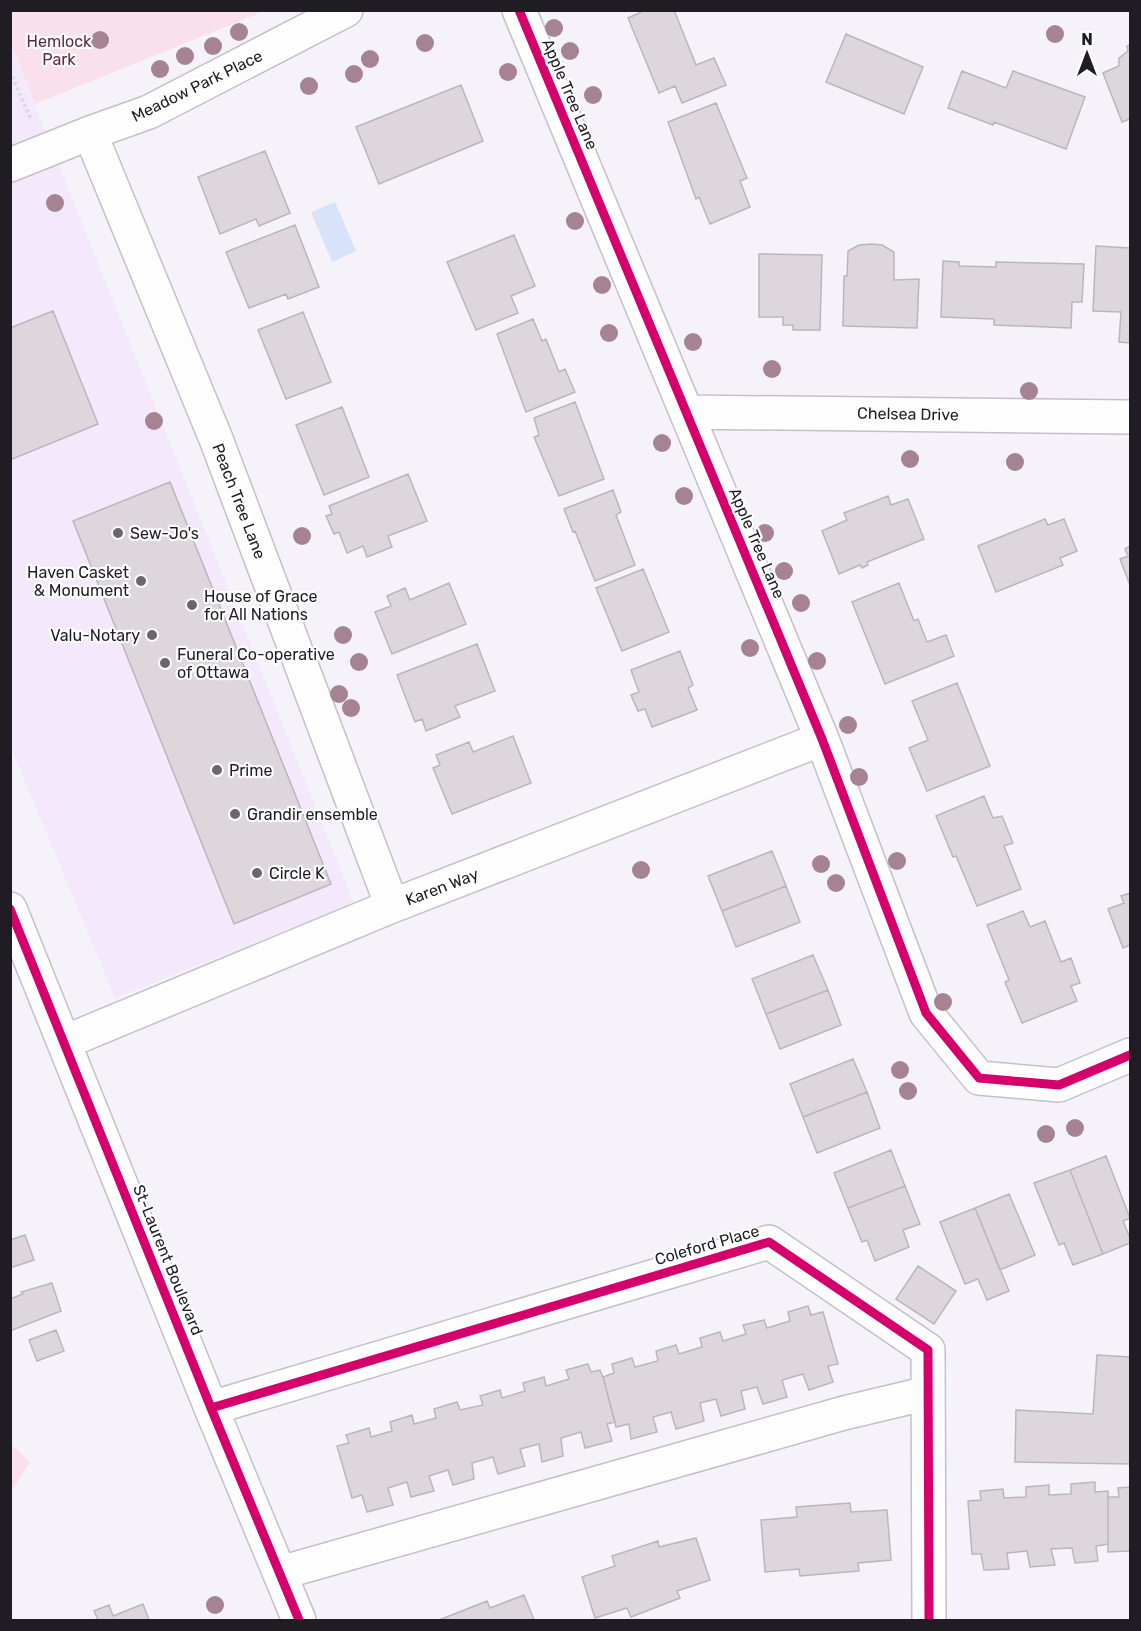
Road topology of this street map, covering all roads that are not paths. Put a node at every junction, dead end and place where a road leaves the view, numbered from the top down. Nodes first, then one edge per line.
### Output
1 (346, 10) edge
2 (519, 10) edge
3 (90, 133) junction
4 (10, 165) edge
5 (686, 412) junction
6 (1131, 417) edge
7 (822, 740) junction
8 (392, 906) junction
9 (10, 909) edge
10 (64, 1042) junction
11 (1131, 1055) edge
12 (928, 1393) junction
13 (211, 1407) junction
14 (280, 1573) junction
15 (299, 1620) edge
16 (929, 1620) edge

1 - 3 street, Meadow Park Place
2 - 5 street, Apple Tree Lane
3 - 4 street, Meadow Park Place
3 - 8 street, Peach Tree Lane
5 - 6 street, Chelsea Drive
5 - 7 street, Apple Tree Lane
7 - 8 street, Karen Way
7 - 11 street, Apple Tree Lane
8 - 10 street, Karen Way
9 - 10 street, St-Laurent Boulevard
10 - 13 street, St-Laurent Boulevard
12 - 13 street, Coleford Place
12 - 14 street
12 - 16 street, Coleford Place
13 - 14 street, St-Laurent Boulevard
14 - 15 street, St-Laurent Boulevard

